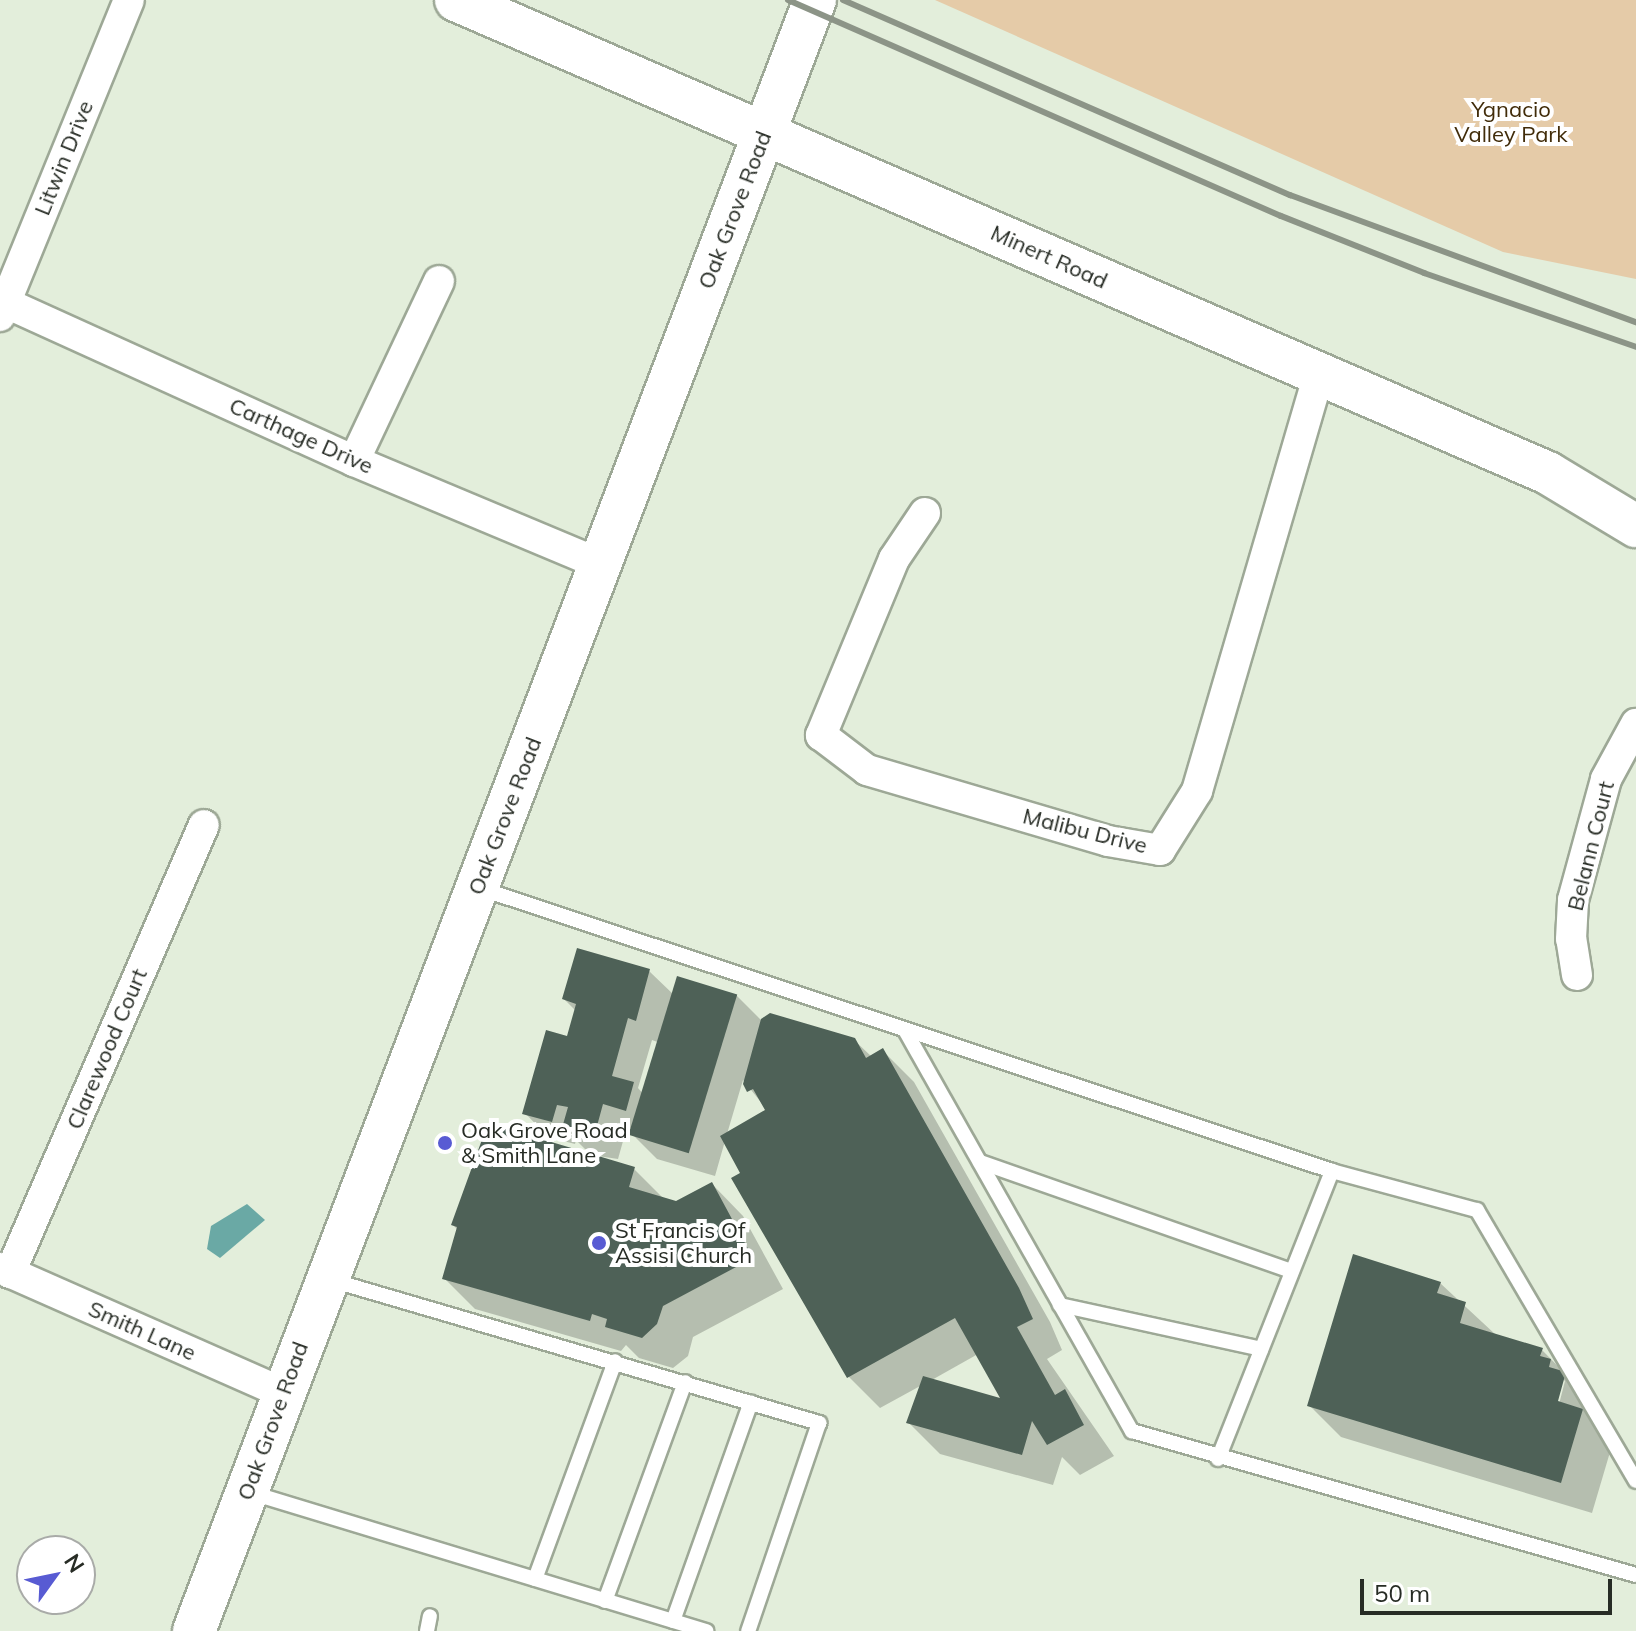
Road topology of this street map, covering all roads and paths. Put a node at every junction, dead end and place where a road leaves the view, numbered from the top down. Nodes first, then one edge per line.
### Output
1 (129, 0) edge
2 (456, 0) edge
3 (815, 0) edge
4 (765, 131) junction
5 (439, 281) dead end
6 (3, 309) edge
7 (1318, 377) junction
8 (354, 461) junction
9 (925, 513) dead end
10 (1636, 526) edge
11 (600, 564) junction
12 (1636, 724) edge
13 (204, 825) dead end
14 (478, 887) junction
15 (1577, 975) dead end
16 (906, 1032) junction
17 (980, 1162) junction
18 (1332, 1171) junction
19 (5, 1270) edge
20 (1292, 1271) junction
21 (327, 1279) junction
22 (1060, 1305) junction
23 (1261, 1349) junction
24 (615, 1361) junction
25 (685, 1382) junction
26 (284, 1393) junction
27 (751, 1402) junction
28 (1218, 1459) junction
29 (1636, 1481) edge
30 (247, 1491) junction
31 (1636, 1575) edge
32 (535, 1579) junction
33 (605, 1601) junction
34 (673, 1621) junction
35 (194, 1631) edge
36 (707, 1631) edge
37 (748, 1631) edge

1 - 6 street, Litwin Drive
2 - 4 main road, Minert Road
3 - 4 main road, Oak Grove Road
4 - 7 main road, Minert Road
4 - 11 main road, Oak Grove Road
5 - 8 street
6 - 8 street, Carthage Drive
7 - 9 street, Malibu Drive
7 - 10 main road, Minert Road
8 - 11 street, Carthage Drive
11 - 14 main road, Oak Grove Road
12 - 15 street, Belann Court
13 - 19 street, Clarewood Court
14 - 16 lane
14 - 21 main road, Oak Grove Road
16 - 17 lane
16 - 18 lane
17 - 20 lane
17 - 22 lane
18 - 20 lane
18 - 29 lane
19 - 26 street, Smith Lane
20 - 23 lane
21 - 24 lane
21 - 26 main road, Oak Grove Road
22 - 23 lane
22 - 28 lane
23 - 28 lane
24 - 25 lane
24 - 32 lane
25 - 27 lane
25 - 33 lane
26 - 30 main road, Oak Grove Road
27 - 34 lane
27 - 37 lane
28 - 31 lane
30 - 32 lane
30 - 35 main road, Oak Grove Road
32 - 33 lane
33 - 34 lane
34 - 36 lane

